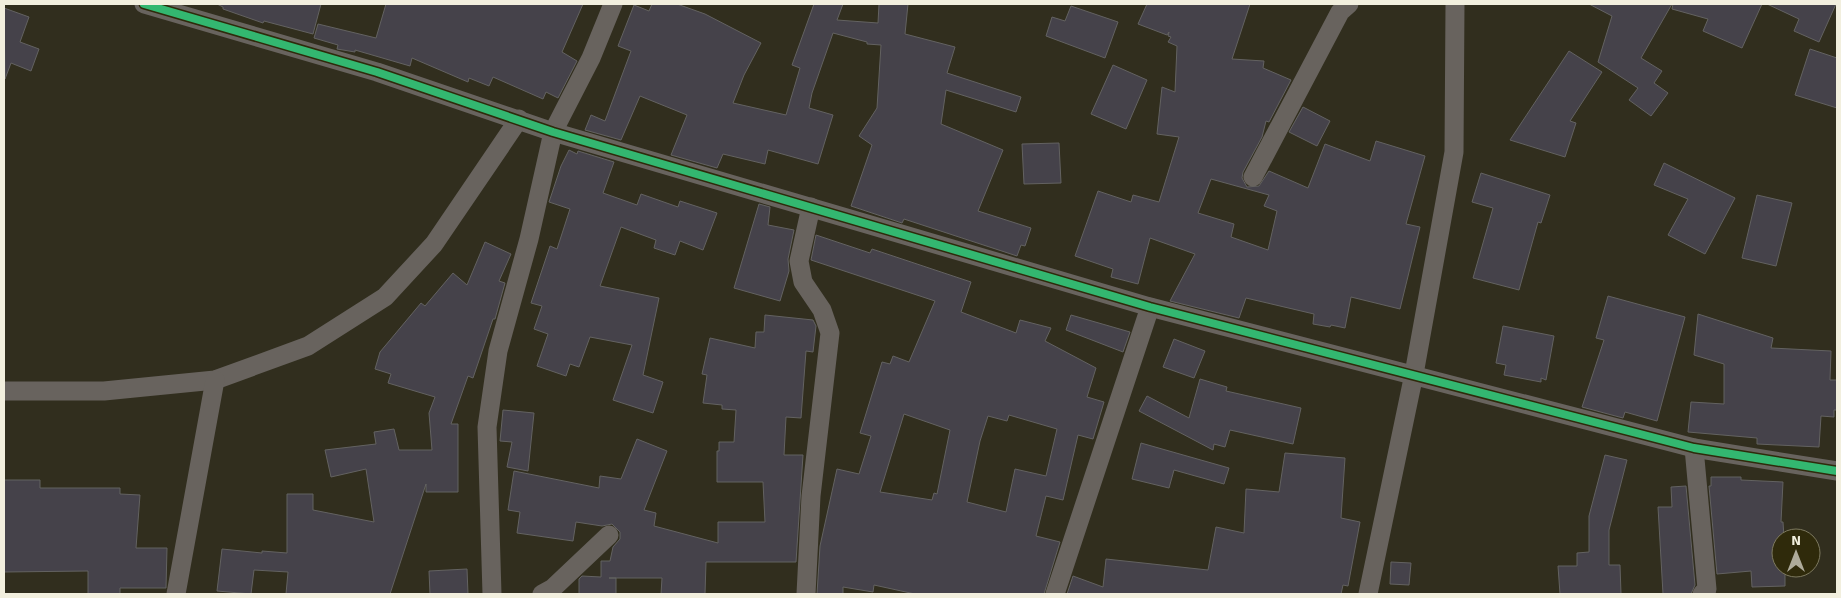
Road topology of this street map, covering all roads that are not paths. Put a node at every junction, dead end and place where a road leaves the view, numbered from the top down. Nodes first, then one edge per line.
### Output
1 (144, 4) edge
2 (613, 4) edge
3 (1349, 4) edge
4 (1455, 4) edge
5 (519, 119) junction
6 (554, 132) junction
7 (1253, 177) dead end
8 (811, 207) junction
9 (1150, 307) junction
10 (1414, 374) junction
11 (215, 380) junction
12 (4, 391) edge
13 (1694, 448) junction
14 (1837, 471) edge
15 (609, 536) dead end
16 (176, 594) edge
17 (492, 594) edge
18 (542, 594) edge
19 (806, 594) edge
20 (1055, 594) edge
21 (1368, 594) edge
22 (1702, 594) edge

1 - 5 street
2 - 6 street
3 - 7 street
4 - 10 street
5 - 6 street
5 - 11 street
6 - 8 street
6 - 17 street
8 - 9 street
8 - 19 street
9 - 10 street
9 - 20 street
10 - 13 street
10 - 21 street
11 - 12 street
11 - 16 street
13 - 14 street
13 - 22 street
15 - 18 street

